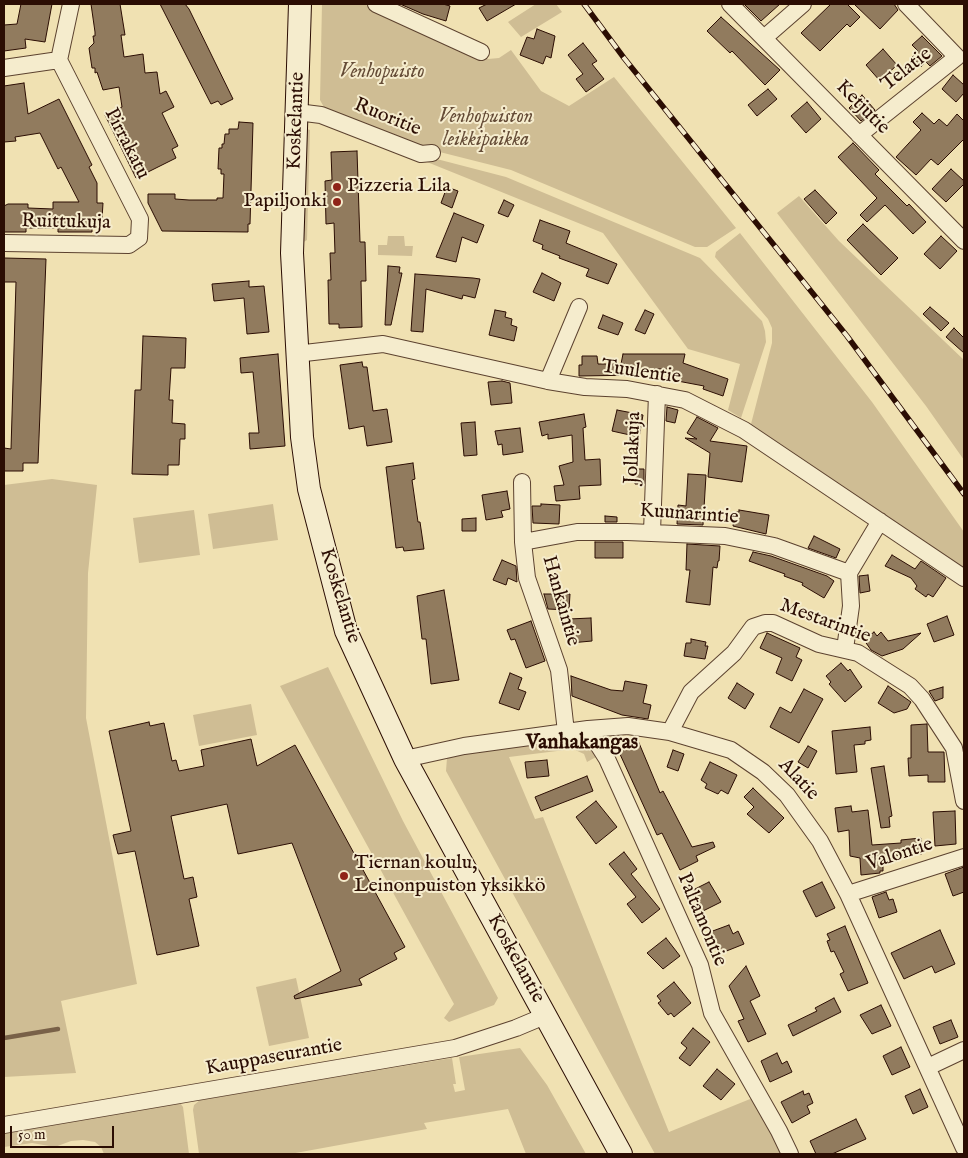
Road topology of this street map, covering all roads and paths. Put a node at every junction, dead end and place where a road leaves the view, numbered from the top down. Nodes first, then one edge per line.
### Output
1 (71, 4) edge
2 (300, 4) edge
3 (376, 4) edge
4 (730, 4) edge
5 (803, 4) edge
6 (906, 4) edge
7 (764, 38) junction
8 (481, 52) dead end
9 (59, 60) junction
10 (4, 68) edge
11 (297, 112) junction
12 (859, 135) junction
13 (432, 153) dead end
14 (964, 241) edge
15 (4, 243) edge
16 (128, 245) joint
17 (579, 307) dead end
18 (296, 354) junction
19 (548, 381) junction
20 (657, 394) junction
21 (522, 482) dead end
22 (880, 521) junction
23 (652, 532) junction
24 (523, 542) junction
25 (849, 573) junction
26 (964, 578) edge
27 (845, 649) junction
28 (588, 728) junction
29 (566, 732) junction
30 (670, 732) junction
31 (405, 759) junction
32 (964, 801) edge
33 (964, 857) edge
34 (848, 894) junction
35 (547, 1015) junction
36 (964, 1050) edge
37 (928, 1067) junction
38 (4, 1125) edge
39 (964, 1148) edge
40 (621, 1154) edge
41 (790, 1154) edge

1 - 9 street
2 - 11 main road, Koskelantie
3 - 8 street
4 - 7 street, Ketjutie
5 - 7 street
6 - 12 street, Telatie
7 - 12 street, Ketjutie
9 - 10 street
9 - 16 street, Pirrakatu
11 - 13 street, Ruoritie
11 - 18 main road, Koskelantie
12 - 14 street, Ketjutie
15 - 16 street, Ruittukuja
17 - 19 street
18 - 19 street, Tuulentie
18 - 31 main road, Koskelantie
19 - 20 street, Tuulentie
20 - 22 street, Tuulentie
20 - 23 street, Jollakuja
21 - 24 street, Hankaintie
22 - 25 street
22 - 26 street, Tuulentie
23 - 24 street, Kuunarintie
23 - 25 street, Kuunarintie
24 - 29 street, Hankaintie
25 - 27 street
27 - 30 street, Mestarintie
27 - 32 street, Mestarintie
28 - 29 street, Alatie
28 - 30 street, Alatie
28 - 41 street, Paltamontie
29 - 31 street, Alatie
30 - 34 street, Alatie
31 - 35 main road, Koskelantie
33 - 34 street, Valontie
34 - 37 street, Alatie
35 - 38 street, Kauppaseurantie
35 - 40 main road, Koskelantie
36 - 37 street
37 - 39 street, Alatie

